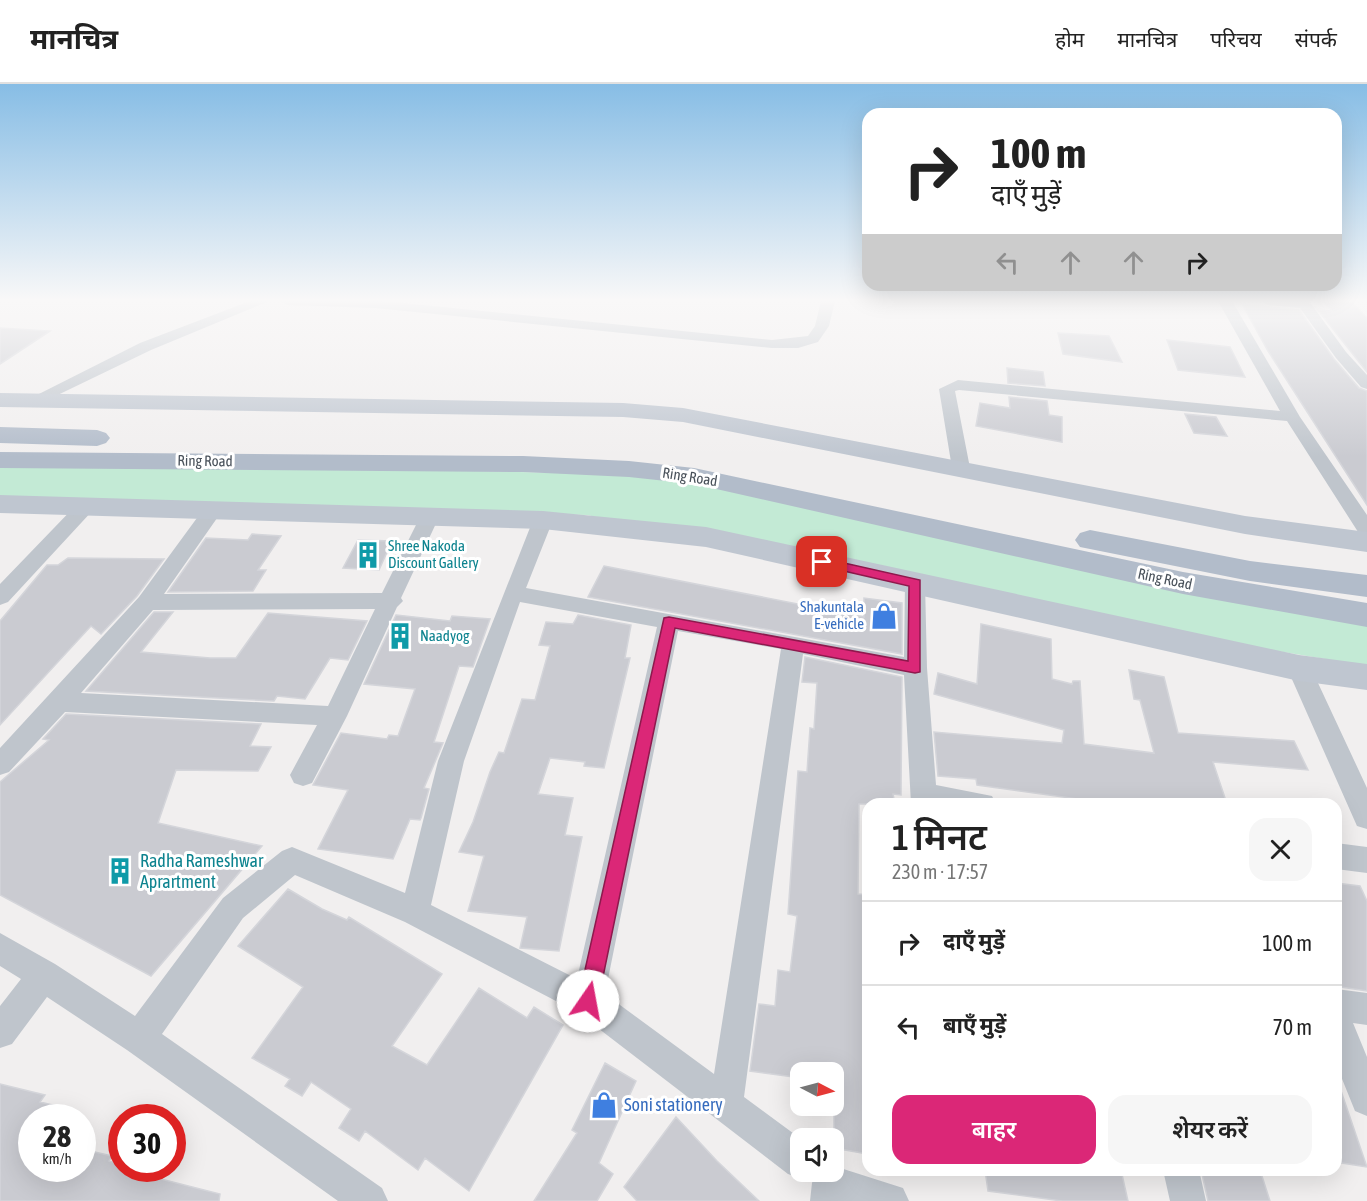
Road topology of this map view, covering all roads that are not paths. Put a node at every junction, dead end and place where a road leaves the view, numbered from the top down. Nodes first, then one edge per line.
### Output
1 (126, 353) edge
2 (1255, 353) edge
3 (1341, 355) joint
4 (1367, 356) edge
5 (1367, 384) edge
6 (0, 400) edge
7 (33, 401) junction
8 (1292, 417) junction
9 (0, 435) edge
10 (0, 460) edge
11 (961, 468) junction
12 (0, 504) edge
13 (87, 505) junction
14 (212, 511) junction
15 (430, 515) junction
16 (543, 520) junction
17 (1367, 530) edge
18 (1367, 542) edge
19 (915, 583) junction
20 (1367, 586) edge
21 (513, 593) junction
22 (0, 597) edge
23 (392, 601) junction
24 (147, 602) junction
25 (1367, 615) edge
26 (669, 622) junction
27 (792, 643) junction
28 (915, 668) junction
29 (1299, 668) junction
30 (1367, 676) edge
31 (58, 702) junction
32 (334, 716) junction
33 (0, 764) edge
34 (303, 775) dead end
35 (923, 798) edge
36 (1367, 817) edge
37 (1342, 857) edge
38 (1367, 860) edge
39 (415, 912) junction
40 (0, 948) edge
41 (44, 975) junction
42 (588, 1001) junction
43 (1342, 1006) edge
44 (1367, 1009) edge
45 (0, 1032) edge
46 (1342, 1036) edge
47 (139, 1038) junction
48 (1367, 1099) edge
49 (726, 1105) junction
50 (790, 1153) edge
51 (825, 1185) edge
52 (369, 1201) edge
53 (890, 1201) edge

1 - 7 street
2 - 8 street
3 - 4 street
3 - 5 street
6 - 7 street
7 - 11 street
8 - 11 street
8 - 17 street
9 - 20 main road, Ring Road
10 - 25 main road, Ring Road
11 - 18 street
12 - 13 street
13 - 14 street
13 - 22 street
14 - 15 street
14 - 24 street
15 - 16 street
15 - 23 street
16 - 19 street
16 - 21 street
19 - 28 street
19 - 29 street
21 - 26 street
21 - 39 street
23 - 24 street
23 - 32 street
24 - 31 street
26 - 27 street
26 - 42 street
27 - 28 street
27 - 49 street
28 - 35 street
29 - 30 street
29 - 36 street
31 - 32 street
31 - 33 street
32 - 34 street
37 - 38 street
39 - 42 street
39 - 47 street
40 - 41 street
41 - 45 street
41 - 47 street
42 - 49 street
43 - 44 street
46 - 48 street
47 - 52 street
49 - 50 street
51 - 53 street

